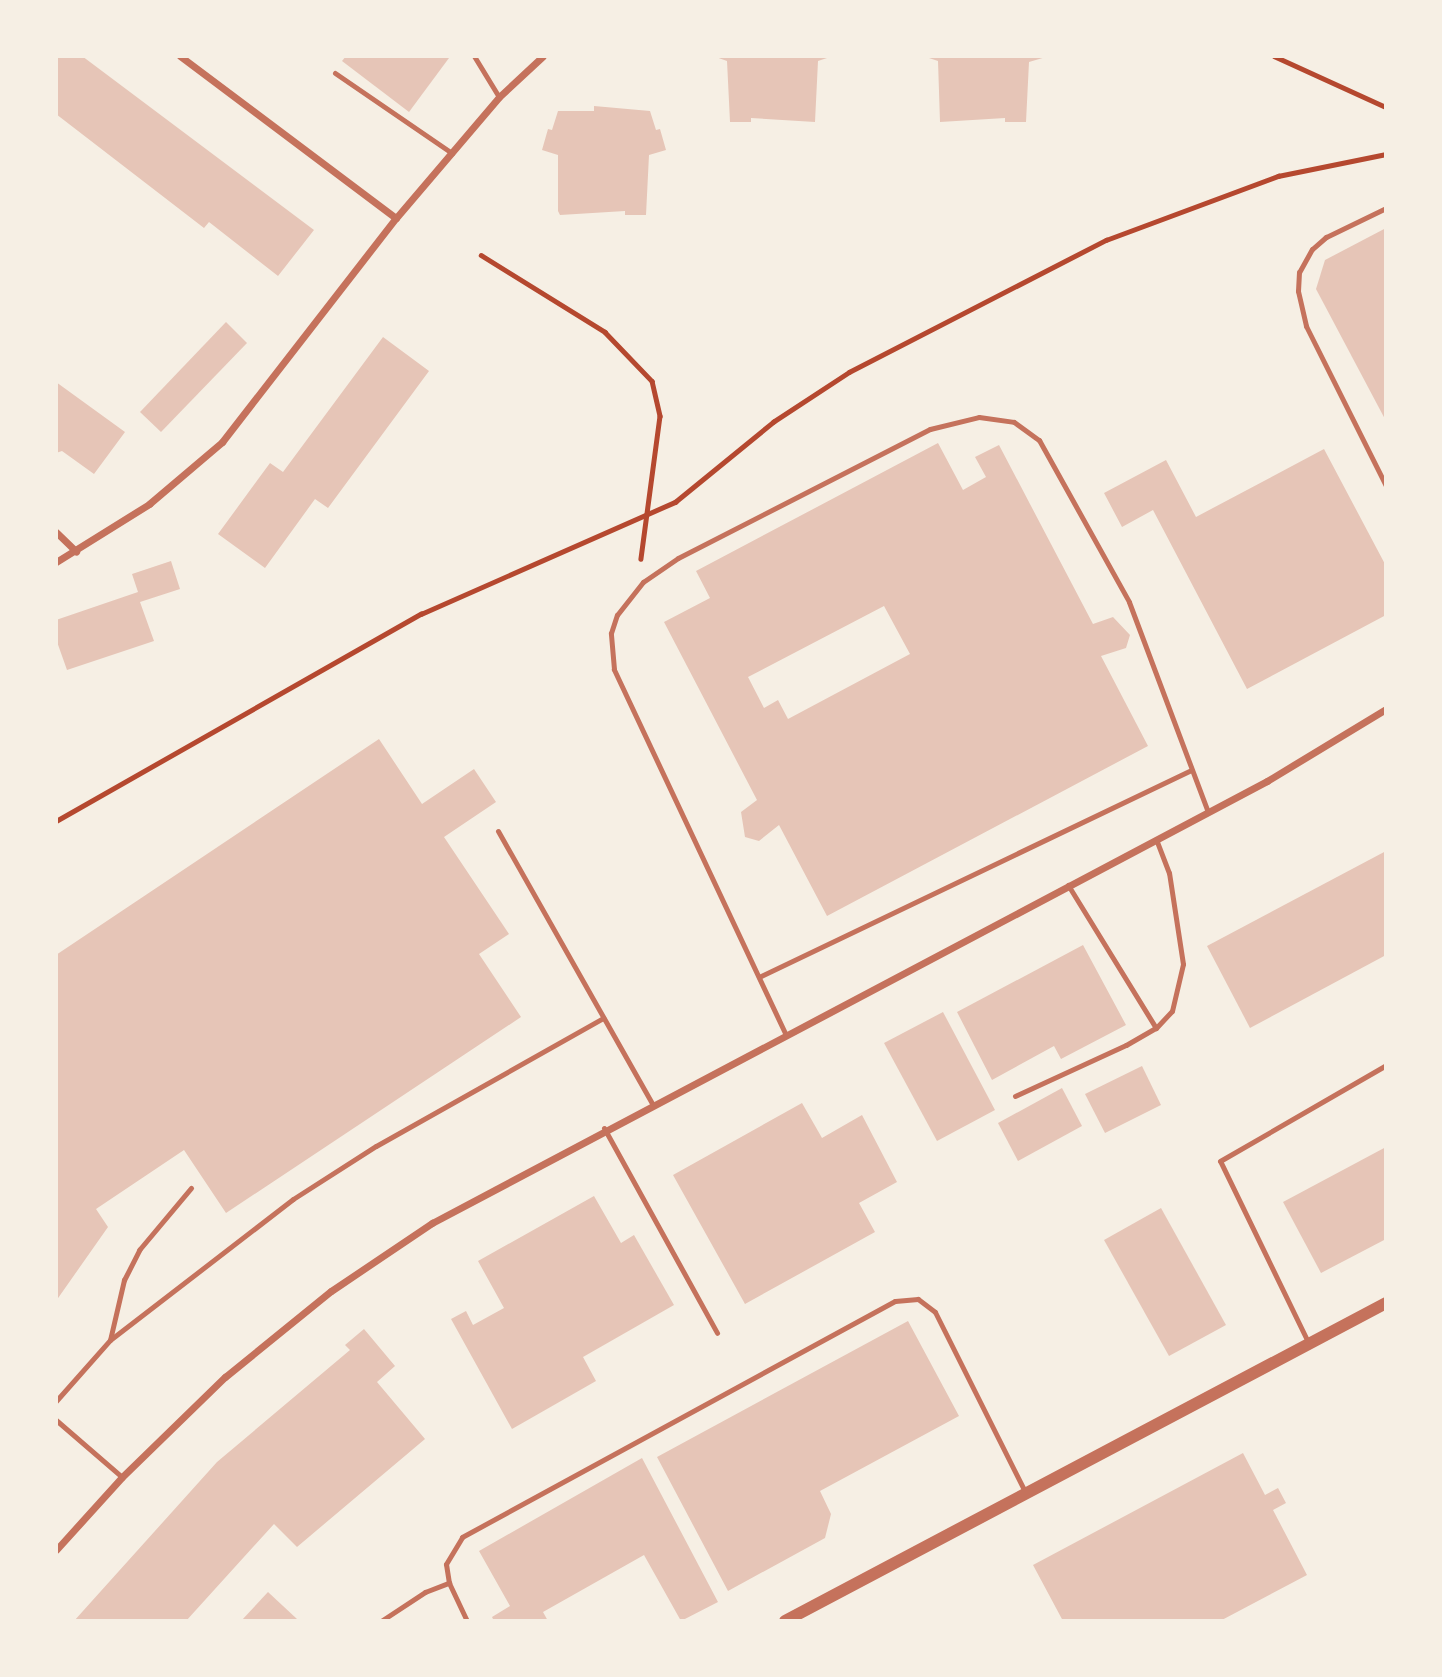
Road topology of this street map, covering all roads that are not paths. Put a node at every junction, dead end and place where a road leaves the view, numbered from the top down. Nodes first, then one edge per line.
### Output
1 (180, 56) edge
2 (474, 56) edge
3 (543, 56) edge
4 (335, 73) dead end
5 (499, 97) junction
6 (452, 153) junction
7 (1386, 208) edge
8 (396, 218) junction
9 (1386, 486) edge
10 (56, 532) edge
11 (76, 551) junction
12 (56, 562) edge
13 (1386, 709) edge
14 (1189, 771) junction
15 (1208, 812) junction
16 (498, 831) dead end
17 (1156, 839) junction
18 (1068, 885) junction
19 (759, 976) junction
20 (603, 1018) junction
21 (1156, 1028) junction
22 (785, 1033) junction
23 (1386, 1065) edge
24 (1015, 1096) dead end
25 (652, 1103) junction
26 (604, 1128) junction
27 (191, 1188) dead end
28 (1386, 1303) edge
29 (717, 1333) dead end
30 (110, 1340) junction
31 (1309, 1344) junction
32 (56, 1401) edge
33 (56, 1420) edge
34 (121, 1477) junction
35 (1026, 1493) junction
36 (56, 1550) edge
37 (449, 1583) junction
38 (381, 1621) edge
39 (467, 1621) edge
40 (785, 1621) edge

1 - 8 street
2 - 5 lane
3 - 5 street
4 - 6 lane
5 - 6 street
6 - 8 street
7 - 9 lane
8 - 11 street
10 - 11 street
11 - 12 street
13 - 15 street
14 - 15 lane
14 - 19 lane
14 - 19 lane
15 - 17 street
16 - 20 lane
17 - 18 street
17 - 21 lane
18 - 21 lane
18 - 22 street
19 - 22 lane
20 - 25 lane
20 - 30 lane
21 - 24 lane
22 - 25 street
23 - 31 lane
25 - 26 street
26 - 29 lane
26 - 34 street
27 - 30 lane
28 - 31 street
30 - 32 lane
31 - 35 street
33 - 34 lane
34 - 36 street
35 - 37 lane
35 - 40 street
37 - 38 lane
37 - 39 lane

